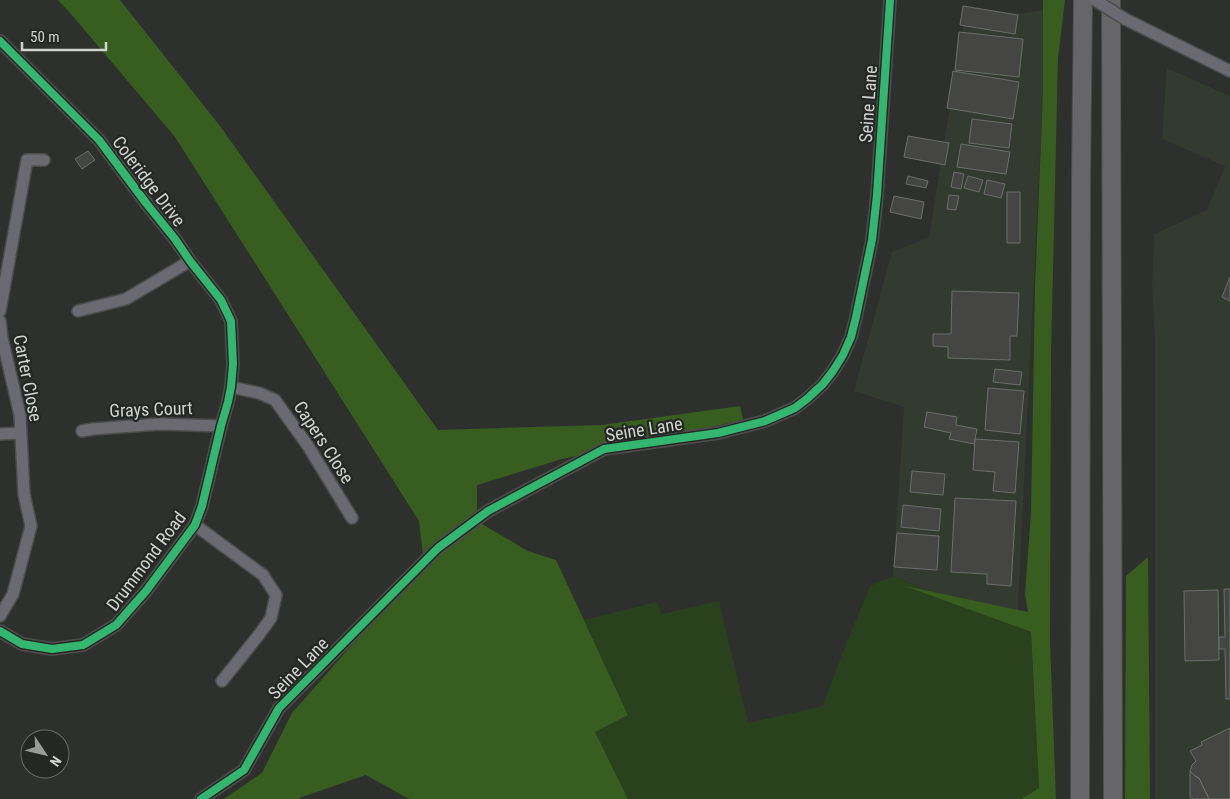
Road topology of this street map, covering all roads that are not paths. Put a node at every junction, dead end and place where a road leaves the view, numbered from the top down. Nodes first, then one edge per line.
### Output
1 (890, 0) edge
2 (1083, 0) edge
3 (1096, 0) edge
4 (1111, 0) edge
5 (0, 41) edge
6 (1230, 71) edge
7 (44, 160) dead end
8 (0, 242) edge
9 (12, 243) junction
10 (190, 261) junction
11 (0, 311) edge
12 (78, 311) dead end
13 (0, 321) edge
14 (233, 364) joint
15 (231, 387) junction
16 (91, 417) dead end
17 (221, 426) junction
18 (20, 433) junction
19 (0, 434) edge
20 (352, 518) dead end
21 (195, 526) junction
22 (0, 616) edge
23 (2, 635) edge
24 (222, 681) dead end
25 (201, 799) edge
26 (1080, 799) edge
27 (1113, 799) edge

1 - 25 street, Seine Lane
2 - 26 highway
3 - 6 street, bridge
4 - 27 highway
5 - 10 street, Coleridge Drive
7 - 9 street
8 - 9 street
9 - 11 street
10 - 12 street
10 - 14 street, Coleridge Drive
13 - 18 street, Carter Close
14 - 15 street, Drummond Road
15 - 17 street, Drummond Road
15 - 20 street, Capers Close
16 - 17 street, Grays Court
17 - 21 street, Drummond Road
18 - 19 street
18 - 22 street, Carter Close
21 - 23 street, Drummond Road
21 - 24 street

